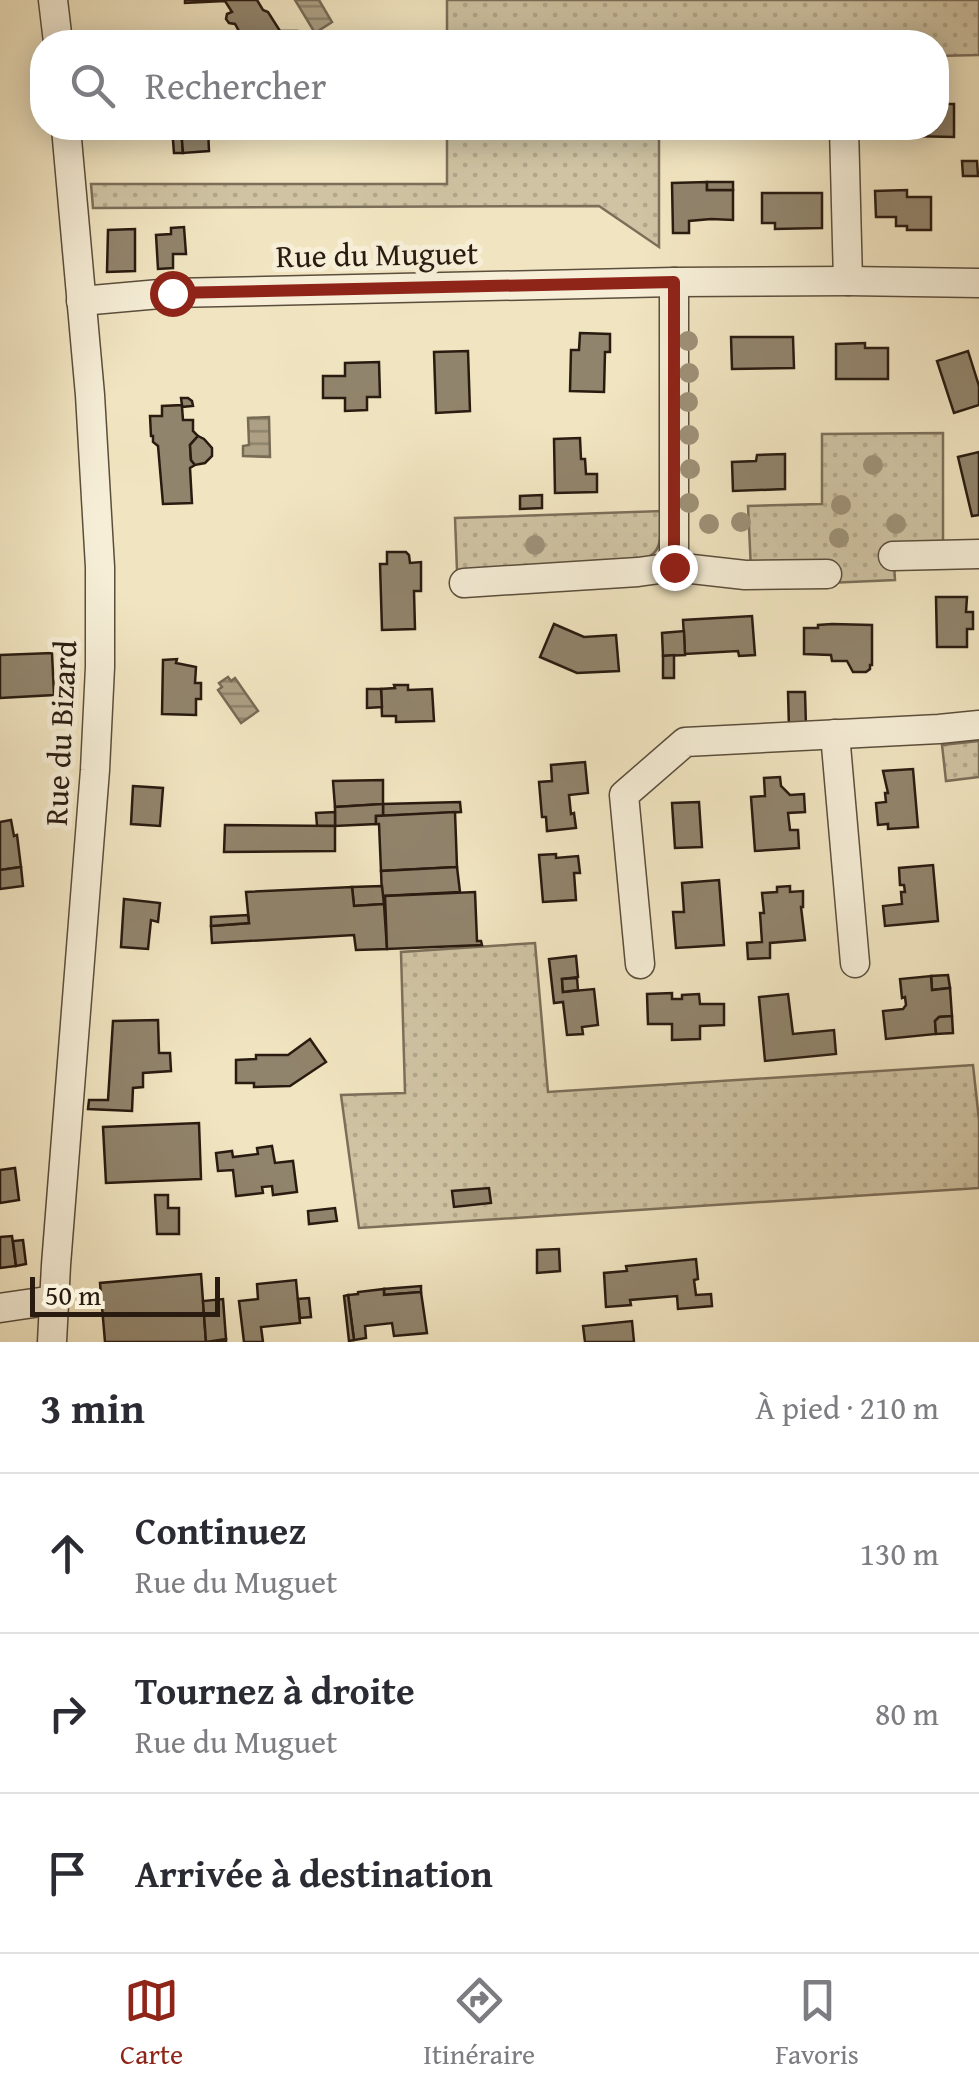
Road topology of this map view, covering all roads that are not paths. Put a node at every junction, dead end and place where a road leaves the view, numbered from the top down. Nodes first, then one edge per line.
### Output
1 (53, 0) edge
2 (57, 30) edge
3 (67, 140) edge
4 (844, 140) edge
5 (848, 280) junction
6 (674, 282) junction
7 (979, 283) edge
8 (82, 301) junction
9 (979, 554) edge
10 (893, 556) dead end
11 (674, 567) junction
12 (827, 574) dead end
13 (464, 583) dead end
14 (979, 725) edge
15 (835, 734) junction
16 (856, 963) dead end
17 (640, 964) dead end
18 (54, 1300) junction
19 (0, 1308) edge
20 (52, 1342) edge

1 - 2 street
3 - 8 street, Rue du Bizard
4 - 5 street
5 - 6 street, Rue du Muguet
5 - 7 street, Rue du Muguet
6 - 8 street, Rue du Muguet
6 - 11 street
8 - 18 street, Rue du Bizard
9 - 10 street
11 - 12 street
11 - 13 street
14 - 15 street
15 - 16 street
15 - 17 street
18 - 19 street
18 - 20 street, Rue du Bizard

